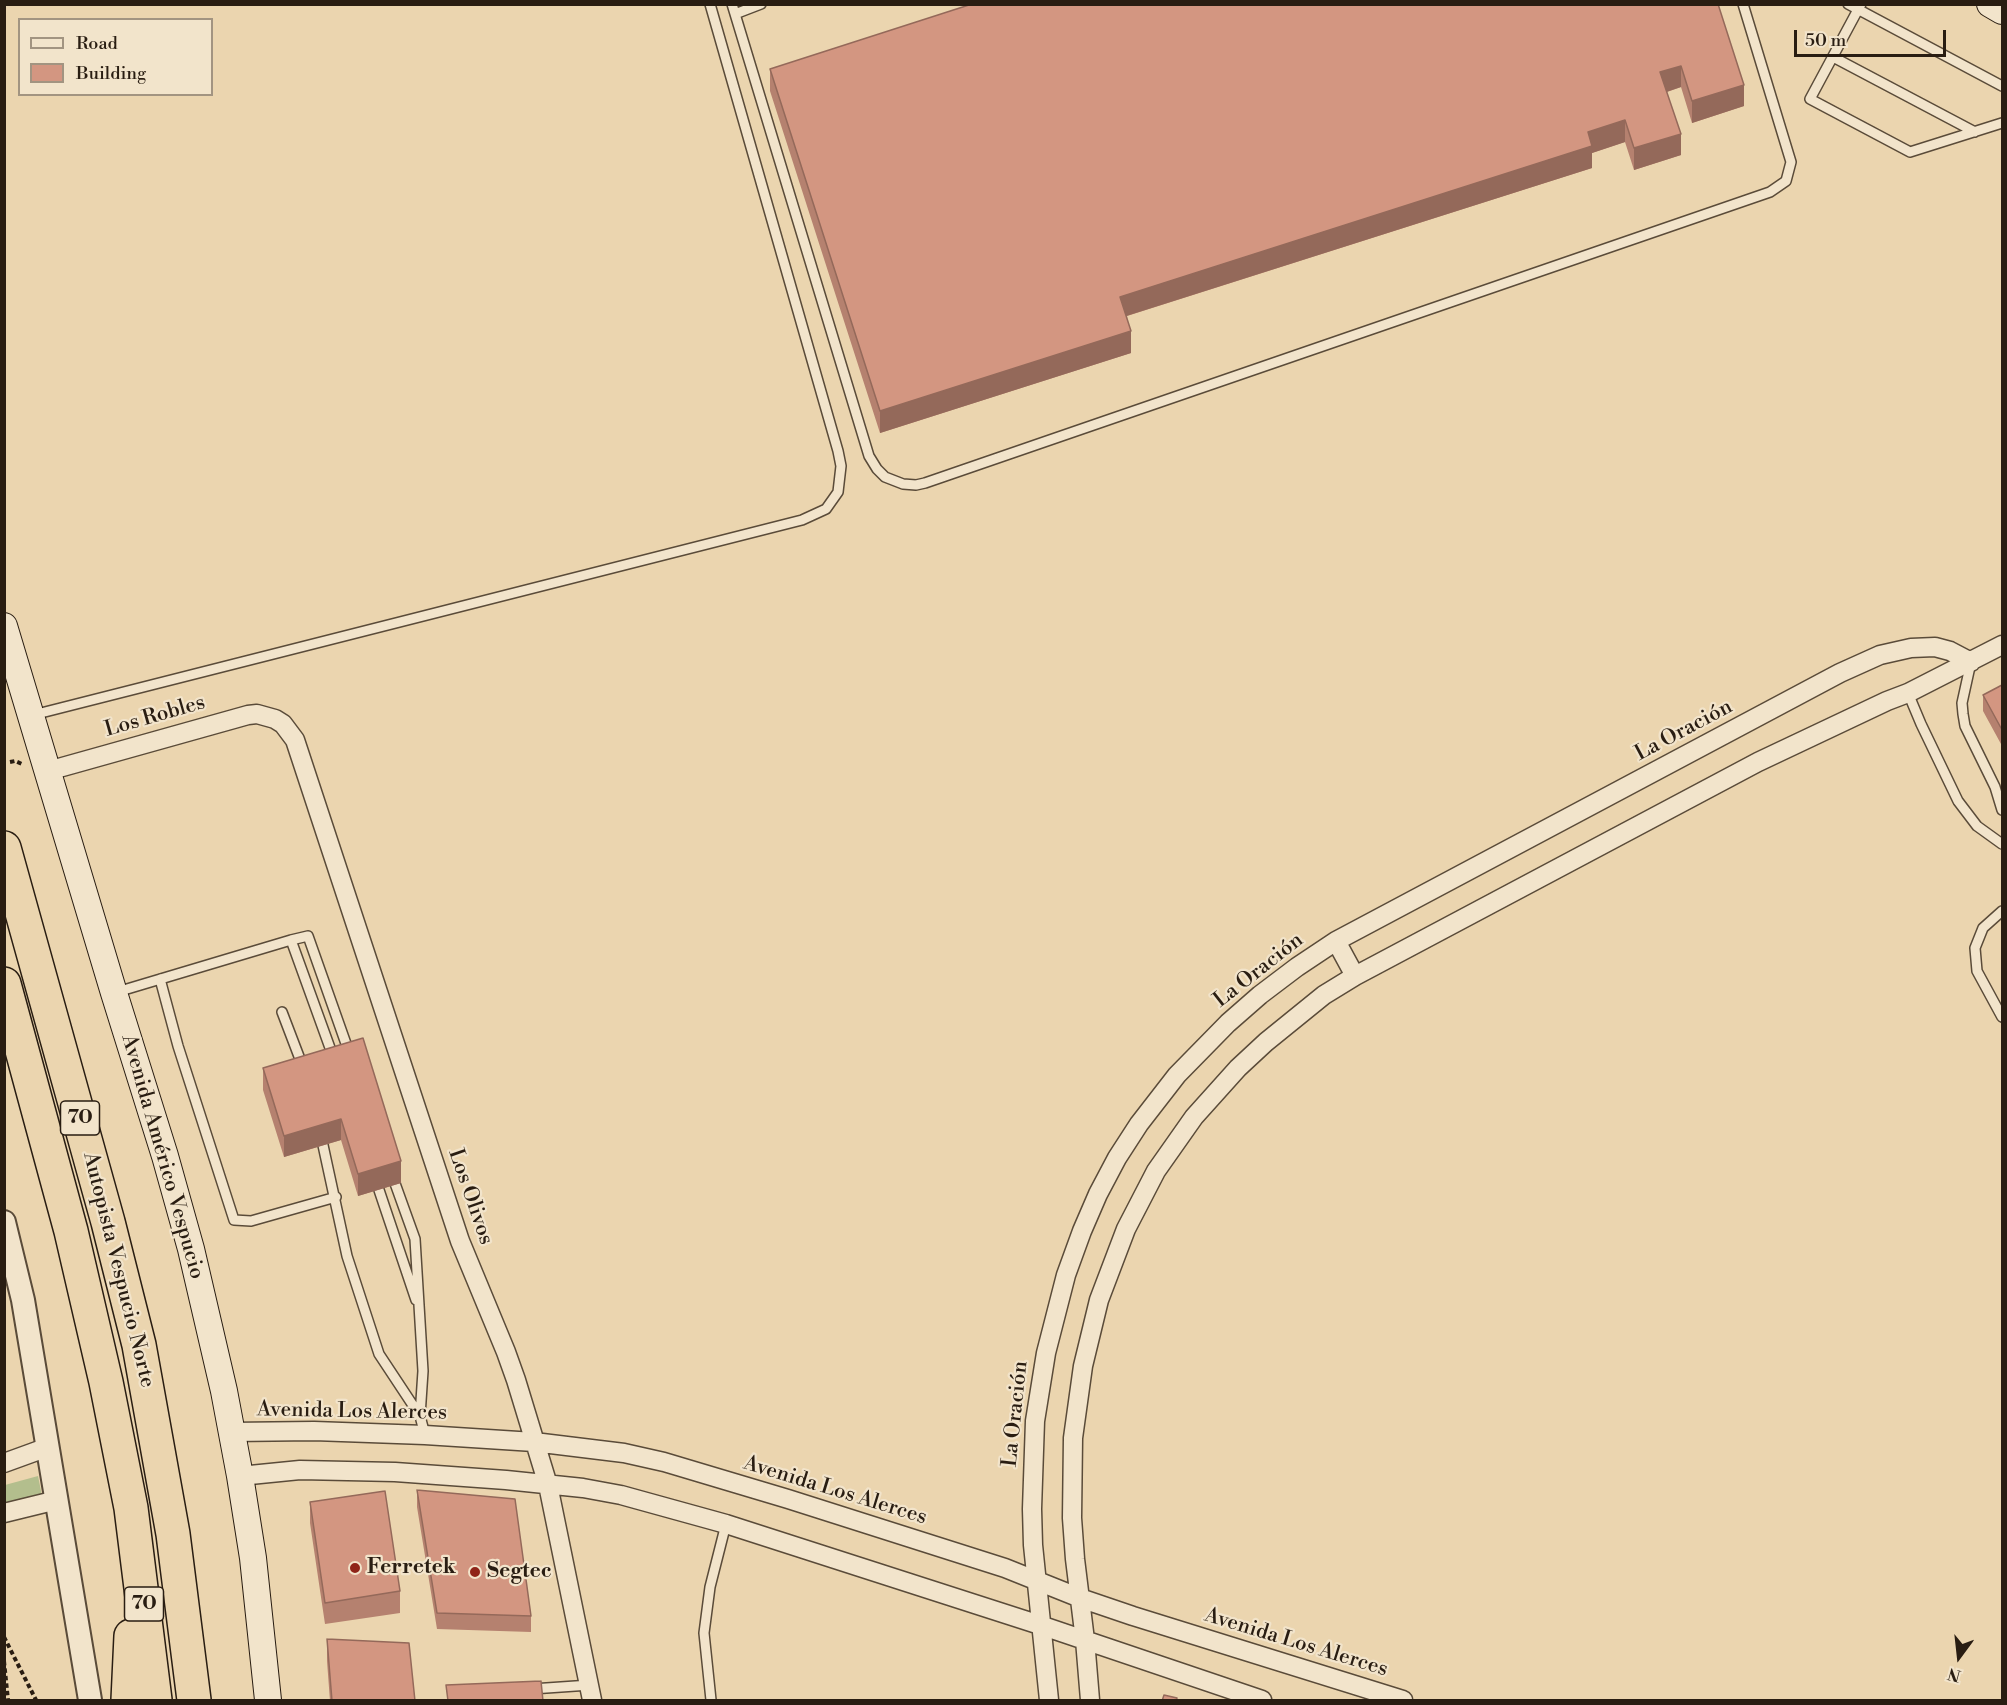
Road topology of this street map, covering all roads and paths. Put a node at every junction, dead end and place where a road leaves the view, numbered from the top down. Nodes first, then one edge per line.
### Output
1 (710, 4) edge
2 (761, 4) edge
3 (1743, 4) edge
4 (1848, 4) edge
5 (1990, 4) edge
6 (1860, 7) edge
7 (733, 9) edge
8 (2002, 11) edge
9 (1833, 57) junction
10 (2002, 86) edge
11 (2002, 123) edge
12 (1975, 132) junction
13 (4, 626) edge
14 (2002, 645) edge
15 (1971, 662) junction
16 (1908, 693) junction
17 (32, 716) junction
18 (275, 719) joint
19 (48, 771) junction
20 (2002, 810) edge
21 (2002, 844) edge
22 (4, 848) edge
23 (2002, 911) edge
24 (291, 940) junction
25 (1336, 941) junction
26 (1355, 976) junction
27 (160, 979) junction
28 (4, 984) edge
29 (114, 993) junction
30 (282, 1012) dead end
31 (2002, 1017) edge
32 (352, 1060) edge
33 (336, 1067) edge
34 (304, 1072) edge
35 (318, 1122) edge
36 (387, 1161) edge
37 (379, 1190) dead end
38 (336, 1197) junction
39 (4, 1222) edge
40 (421, 1314) junction
41 (420, 1416) junction
42 (232, 1432) junction
43 (425, 1435) junction
44 (534, 1442) junction
45 (48, 1447) junction
46 (4, 1463) edge
47 (240, 1476) junction
48 (548, 1485) junction
49 (57, 1500) junction
50 (131, 1508) junction
51 (4, 1513) edge
52 (726, 1524) junction
53 (1037, 1580) junction
54 (1080, 1598) junction
55 (1043, 1626) junction
56 (4, 1637) edge
57 (1085, 1640) junction
58 (4, 1661) edge
59 (526, 1690) edge
60 (591, 1693) edge
61 (8, 1701) edge
62 (36, 1701) edge
63 (90, 1701) edge
64 (128, 1701) edge
65 (155, 1701) edge
66 (194, 1701) edge
67 (268, 1701) edge
68 (711, 1701) edge
69 (1049, 1701) edge
70 (1090, 1701) edge
71 (1262, 1701) edge
72 (1403, 1701) edge

1 - 17 lane
2 - 7 lane
3 - 7 lane
4 - 6 lane
5 - 8 main road
6 - 9 lane
6 - 10 lane
9 - 12 lane
9 - 12 lane
11 - 12 lane
13 - 17 main road, Avenida Américo Vespucio
14 - 15 street
15 - 16 street
15 - 20 lane
15 - 25 street, La Oración
16 - 21 lane
16 - 26 street
17 - 19 main road, Avenida Américo Vespucio
18 - 19 street, Los Robles
18 - 44 street, Los Olivos
19 - 29 main road, Avenida Américo Vespucio
22 - 66 highway, Autopista Vespucio Norte / 70
23 - 31 lane
24 - 27 lane
24 - 32 lane
24 - 33 lane
25 - 26 street
25 - 53 street, La Oración
26 - 54 street
27 - 29 lane
27 - 38 lane
28 - 50 highway, Autopista Vespucio Norte / 70
29 - 42 main road, Avenida Américo Vespucio
30 - 34 lane
35 - 38 lane
36 - 40 lane
37 - 40 lane
38 - 41 lane
39 - 45 street
40 - 41 lane
41 - 43 lane
42 - 43 street, Avenida Los Alerces
42 - 47 main road, Avenida Américo Vespucio
43 - 44 street, Avenida Los Alerces
44 - 48 street, Los Olivos
44 - 53 street, Avenida Los Alerces
45 - 46 street
45 - 49 street
47 - 48 street
47 - 67 main road, Avenida Américo Vespucio
48 - 52 street
48 - 60 street, Los Olivos
49 - 51 street
49 - 63 street
50 - 64 highway
50 - 65 highway, Autopista Vespucio Norte / 70
52 - 55 street
52 - 68 lane
53 - 54 street, Avenida Los Alerces
53 - 55 street, La Oración
54 - 57 street
54 - 72 street, Avenida Los Alerces
55 - 57 street
55 - 69 street, La Oración
56 - 62 path
57 - 70 street
57 - 71 street
58 - 61 path
59 - 60 lane

